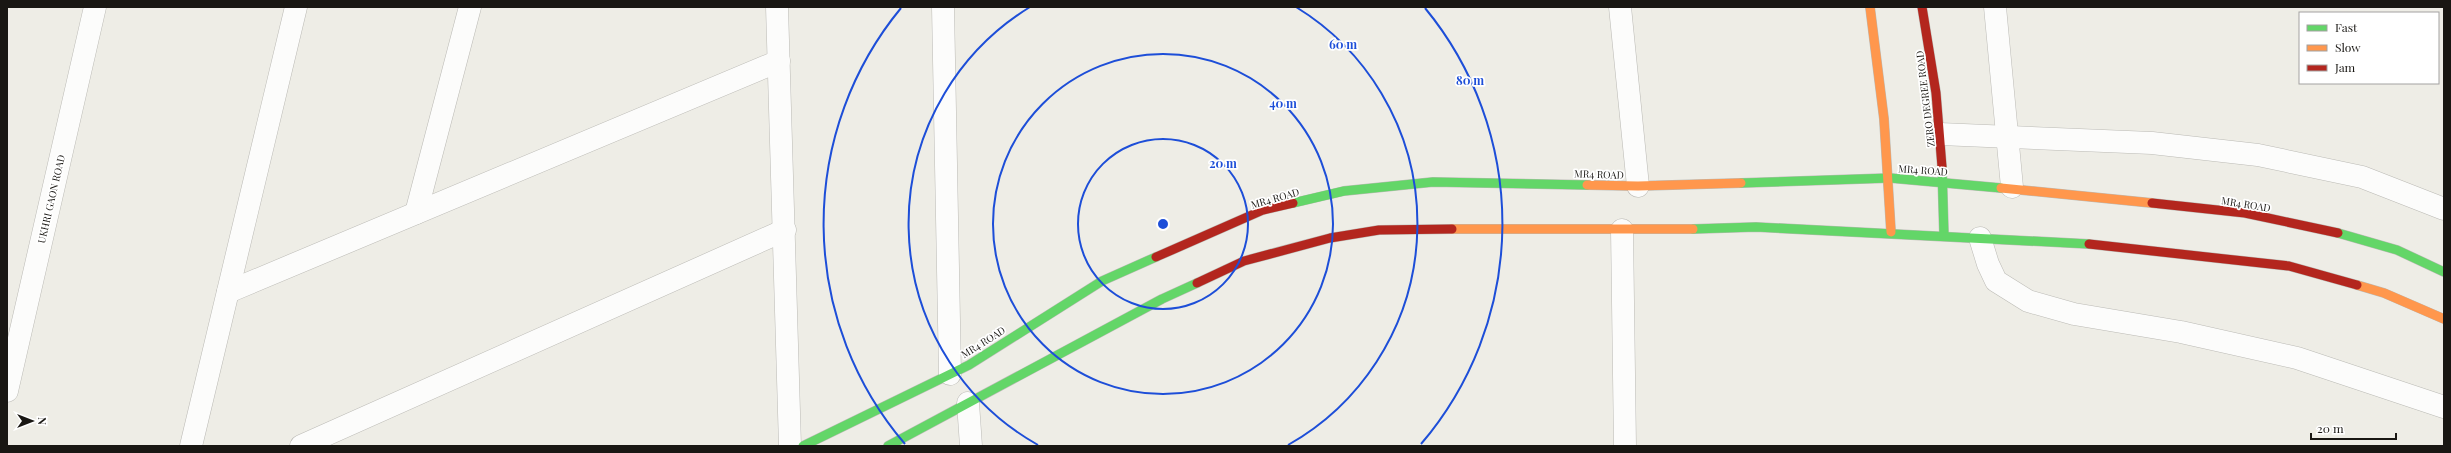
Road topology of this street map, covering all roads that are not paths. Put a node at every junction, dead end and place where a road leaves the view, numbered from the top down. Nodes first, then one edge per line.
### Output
1 (95, 7) edge
2 (296, 7) edge
3 (470, 7) edge
4 (777, 7) edge
5 (943, 7) edge
6 (1620, 7) edge
7 (1870, 7) edge
8 (1922, 7) edge
9 (1996, 7) edge
10 (779, 61) junction
11 (1940, 134) junction
12 (2006, 135) junction
13 (1890, 178) junction
14 (1945, 182) junction
15 (1638, 186) junction
16 (2012, 188) junction
17 (2444, 209) edge
18 (416, 213) junction
19 (785, 230) junction
20 (1622, 230) junction
21 (1890, 232) junction
22 (1944, 236) junction
23 (1980, 238) junction
24 (2444, 272) edge
25 (228, 292) junction
26 (2444, 319) edge
27 (950, 374) junction
28 (7, 391) edge
29 (968, 403) junction
30 (2444, 407) edge
31 (192, 446) edge
32 (301, 446) edge
33 (790, 446) edge
34 (803, 446) edge
35 (888, 446) edge
36 (971, 446) edge
37 (1625, 446) edge

1 - 28 street, UKHRI GAON ROAD
2 - 25 street
3 - 18 street
4 - 10 street
5 - 27 street
6 - 15 street
7 - 13 street
8 - 11 street, ZERO DEGREE ROAD
9 - 12 street
10 - 18 street
10 - 19 street
11 - 12 street
11 - 14 street, ZERO DEGREE ROAD
12 - 16 street
12 - 17 street
13 - 14 street, MR4 ROAD
13 - 15 street, MR4 ROAD
13 - 21 street
14 - 16 street, MR4 ROAD
14 - 22 street, ZERO DEGREE ROAD
15 - 27 street, MR4 ROAD
16 - 24 street, MR4 ROAD
18 - 25 street
19 - 32 street
19 - 33 street
20 - 21 street
20 - 29 street
20 - 37 street
21 - 22 street
22 - 23 street
23 - 26 street
23 - 30 street
25 - 31 street
27 - 34 street, MR4 ROAD
29 - 35 street
29 - 36 street

